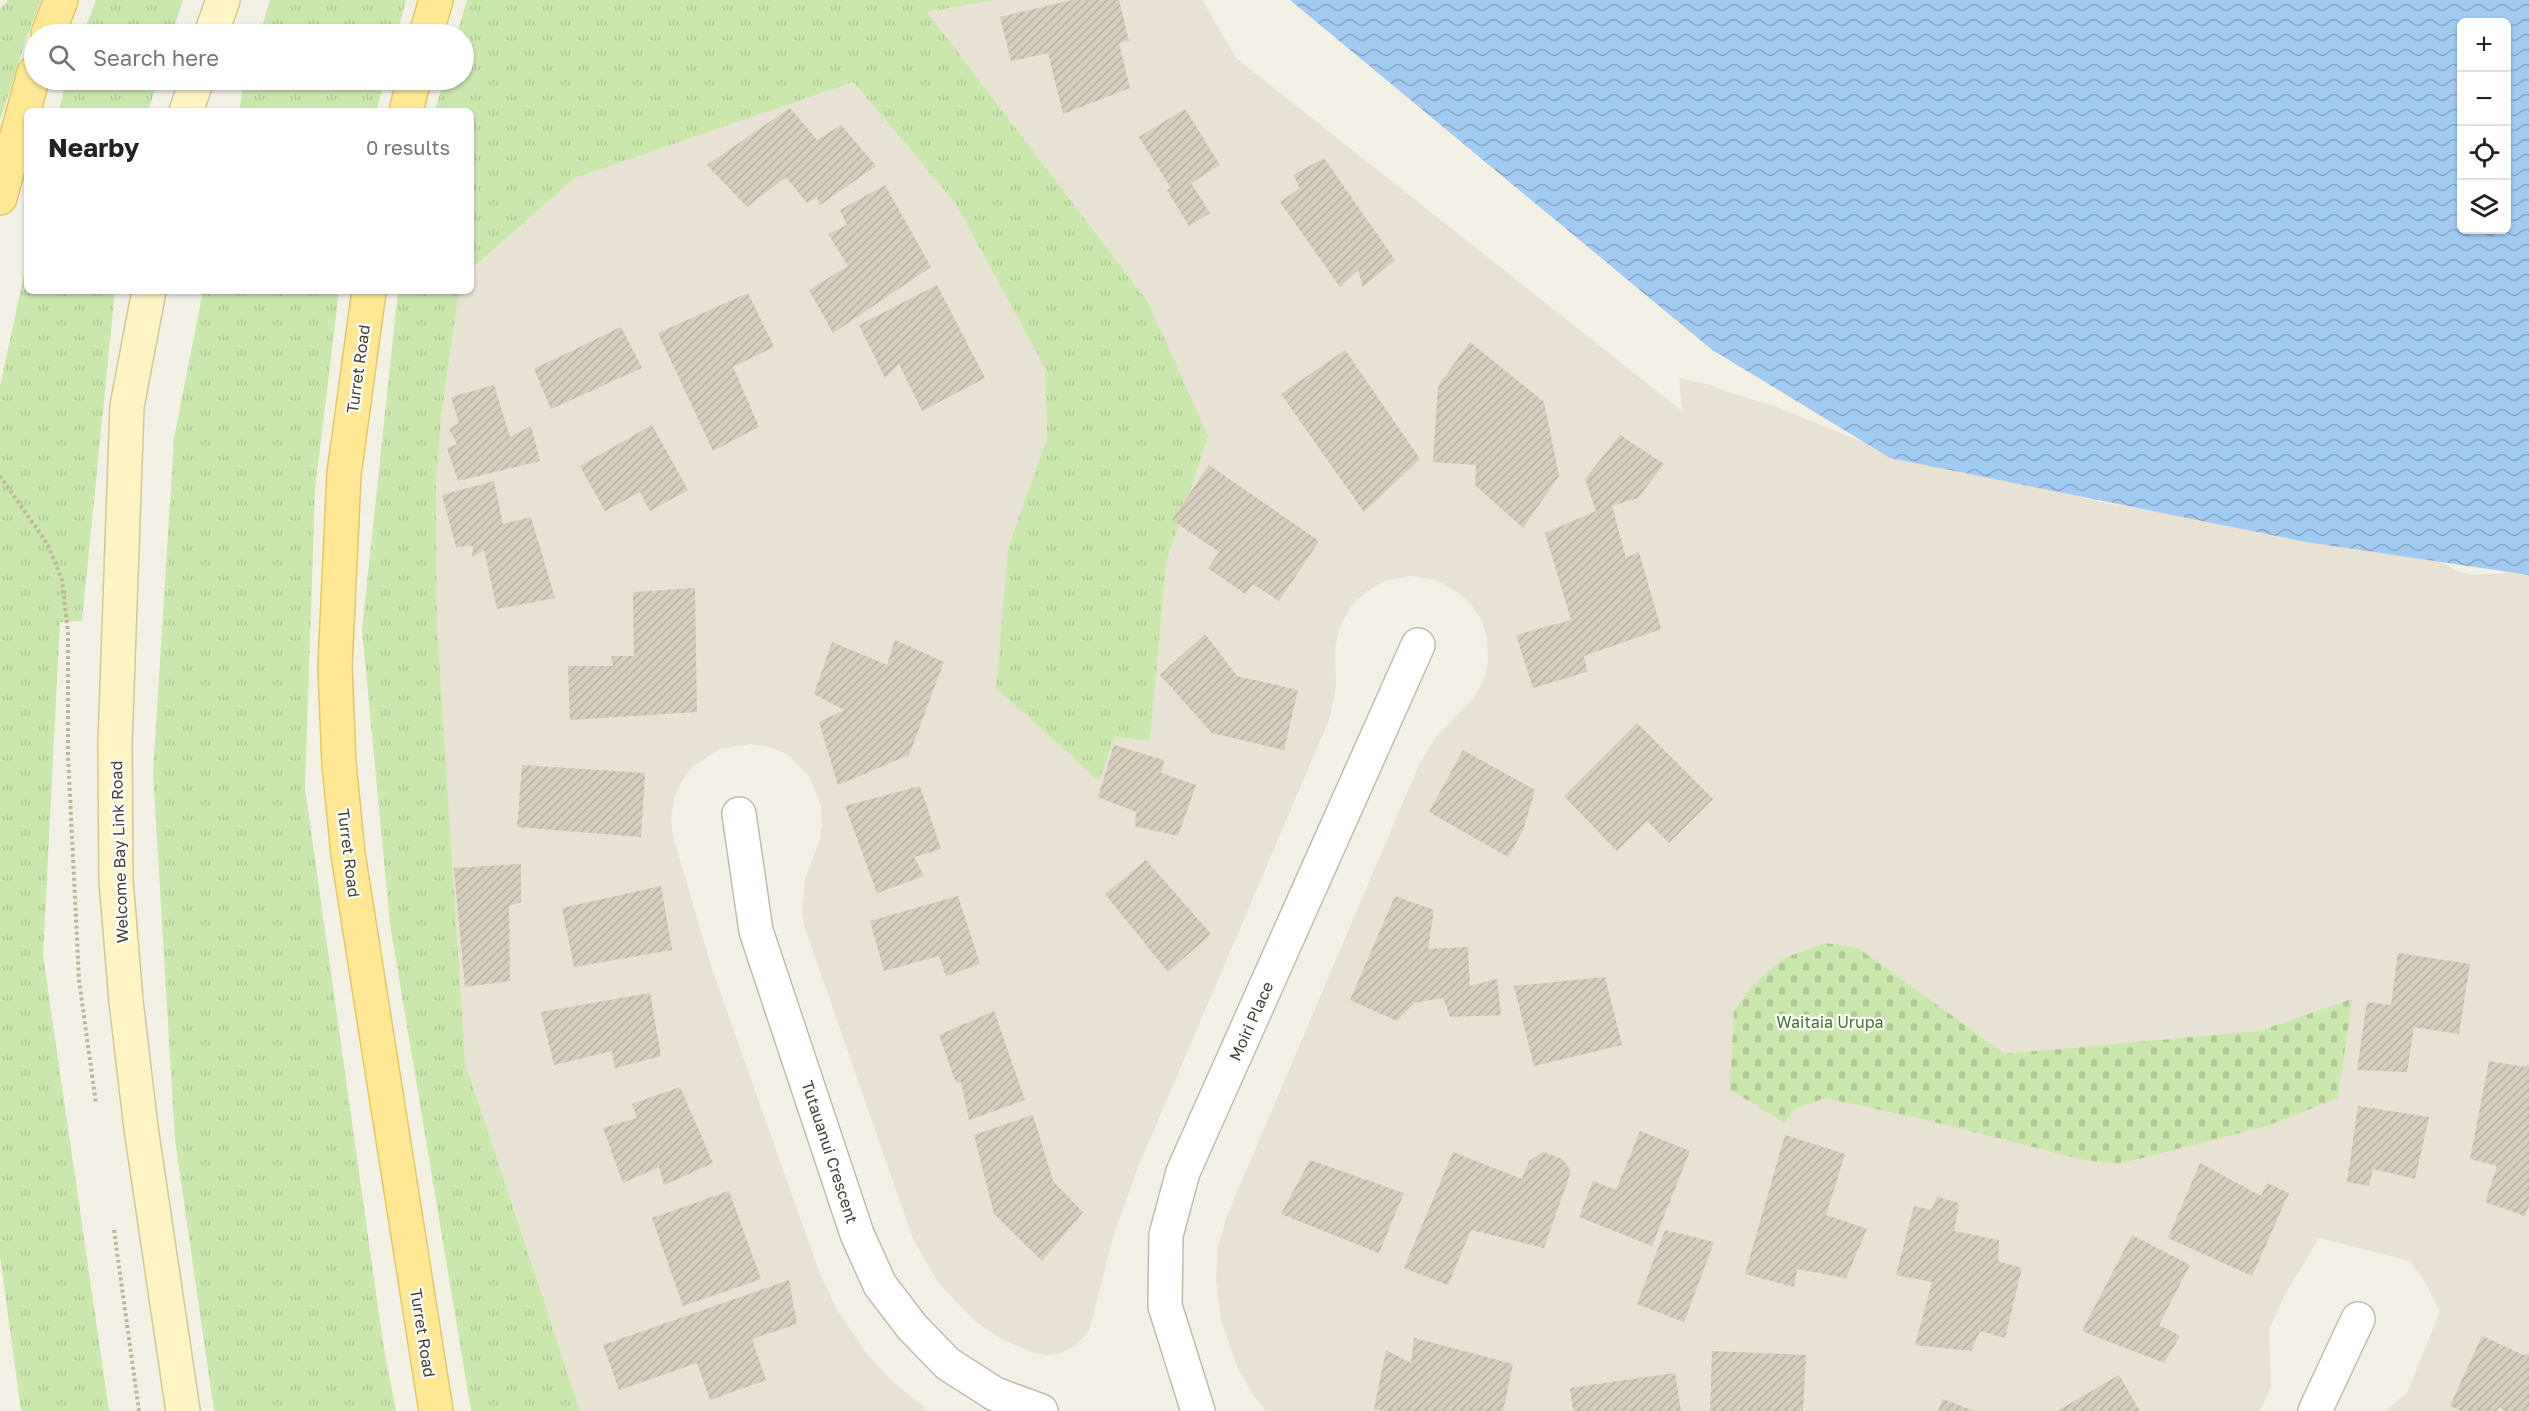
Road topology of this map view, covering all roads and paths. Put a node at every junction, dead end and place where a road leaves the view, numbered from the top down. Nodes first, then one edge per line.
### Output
1 (61, 0) edge
2 (223, 0) edge
3 (436, 0) edge
4 (52, 24) edge
5 (215, 24) edge
6 (429, 24) edge
7 (29, 90) edge
8 (193, 90) edge
9 (411, 90) edge
10 (24, 108) edge
11 (187, 108) edge
12 (407, 108) edge
13 (24, 110) edge
14 (0, 198) edge
15 (148, 294) edge
16 (369, 294) edge
17 (1419, 645) dead end
18 (739, 814) dead end
19 (2358, 1319) dead end
20 (131, 1351) dead end
21 (139, 1411) edge
22 (183, 1411) edge
23 (436, 1411) edge
24 (1041, 1411) edge
25 (1198, 1411) edge
26 (2315, 1411) edge

1 - 4 main road
2 - 5 main road
3 - 6 main road
7 - 10 main road
8 - 11 main road
9 - 12 main road
13 - 14 main road
15 - 22 main road, Welcome Bay Link Road
16 - 23 main road, Turret Road
17 - 25 street, Moiri Place
18 - 24 street, Tutauanui Crescent
19 - 26 street
20 - 21 path

